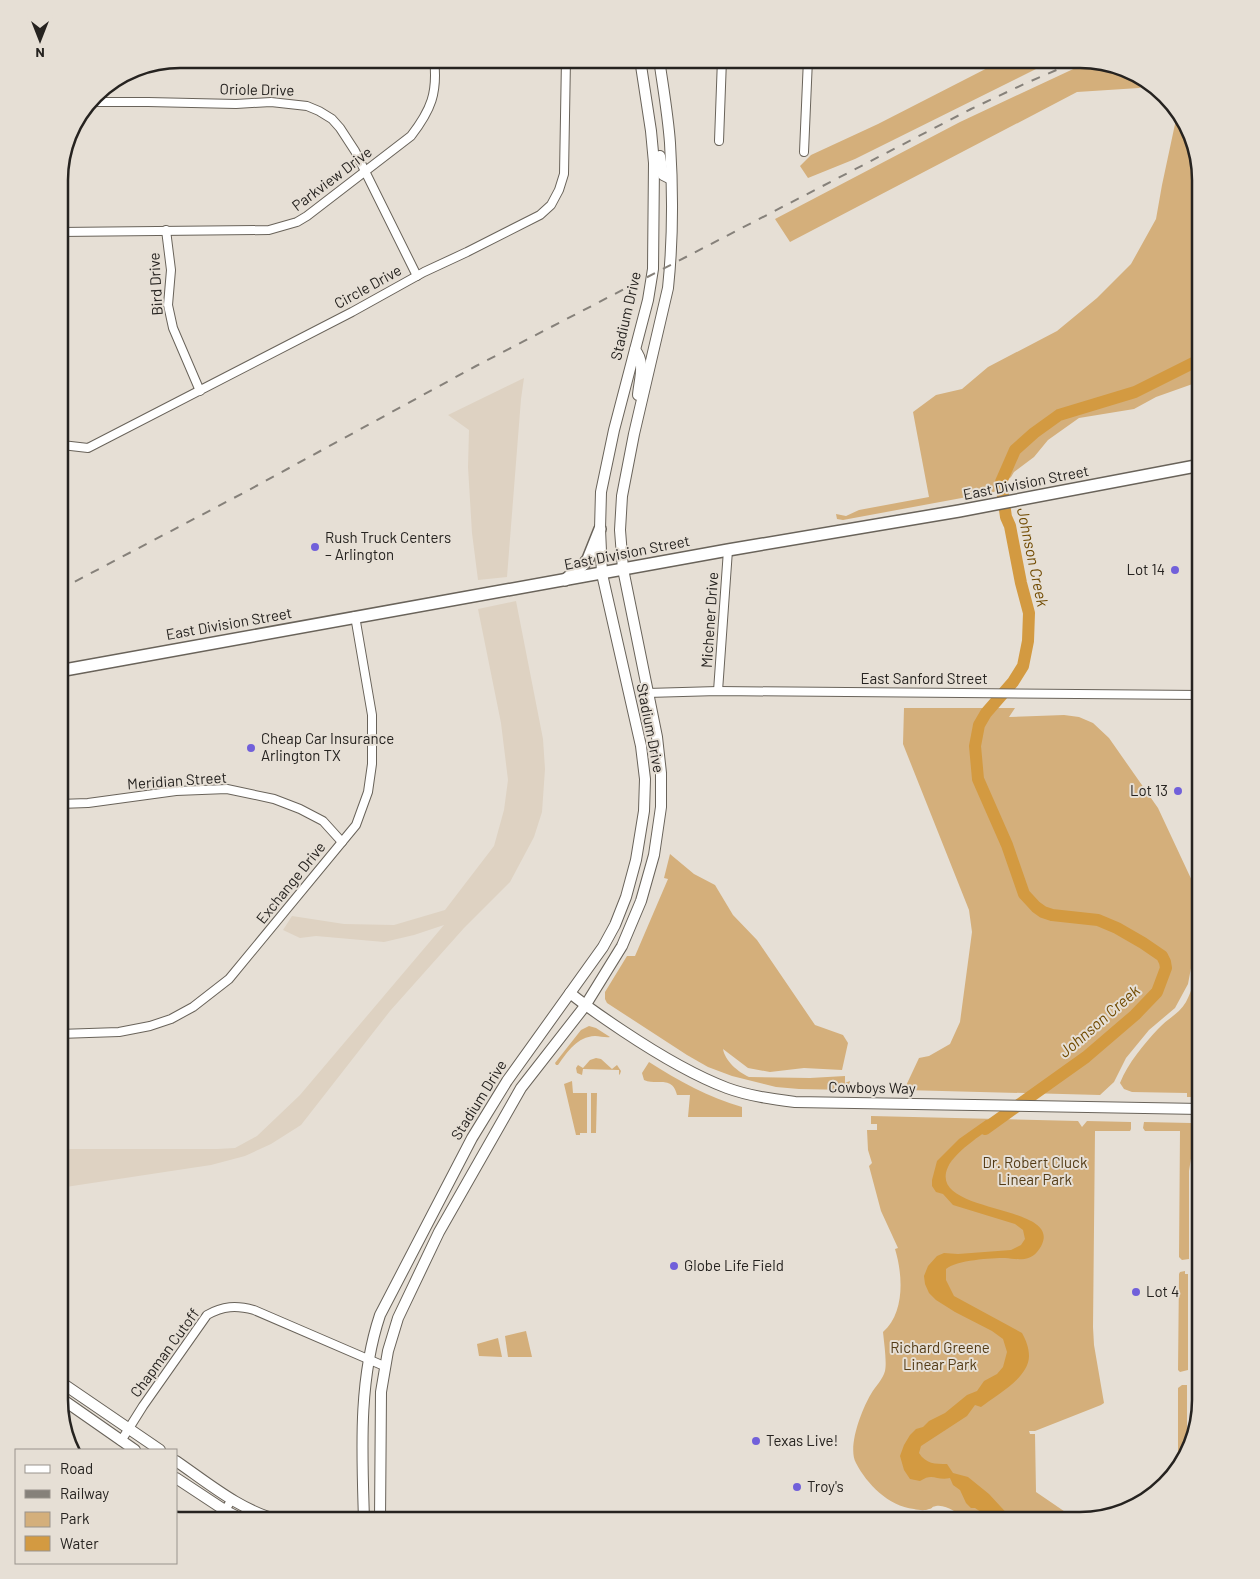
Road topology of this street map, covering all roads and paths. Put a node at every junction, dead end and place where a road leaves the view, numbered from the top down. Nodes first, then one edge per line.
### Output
1 (434, 68) edge
2 (566, 68) edge
3 (641, 68) edge
4 (660, 68) edge
5 (722, 68) edge
6 (808, 68) edge
7 (98, 102) edge
8 (648, 110) junction
9 (719, 141) dead end
10 (804, 152) dead end
11 (365, 172) junction
12 (671, 179) junction
13 (166, 230) junction
14 (68, 232) edge
15 (417, 276) junction
16 (635, 350) junction
17 (200, 391) junction
18 (637, 420) junction
19 (68, 447) edge
20 (1192, 468) edge
21 (600, 530) junction
22 (728, 550) junction
23 (623, 570) junction
24 (602, 574) junction
25 (564, 580) junction
26 (355, 616) junction
27 (68, 669) edge
28 (718, 692) junction
29 (647, 693) junction
30 (1192, 695) edge
31 (68, 804) edge
32 (642, 832) junction
33 (657, 835) junction
34 (342, 842) junction
35 (570, 993) junction
36 (585, 1006) junction
37 (68, 1034) edge
38 (1192, 1109) edge
39 (427, 1226) junction
40 (439, 1232) junction
41 (369, 1359) junction
42 (384, 1366) junction
43 (68, 1387) edge
44 (68, 1403) edge
45 (129, 1429) junction
46 (121, 1441) junction
47 (134, 1449) edge
48 (159, 1449) edge
49 (178, 1462) edge
50 (178, 1479) edge
51 (232, 1499) junction
52 (226, 1511) joint
53 (258, 1512) edge
54 (364, 1512) edge
55 (380, 1512) edge

1 - 11 street, Parkview Drive
2 - 15 street, Circle Drive
3 - 8 main road, Stadium Drive
4 - 12 main road, Stadium Drive
5 - 9 street
6 - 10 street
7 - 11 street, Oriole Drive
8 - 12 main road
8 - 16 main road, Stadium Drive
11 - 13 street, Parkview Drive
11 - 15 street, Oriole Drive
12 - 18 main road, Stadium Drive
13 - 14 street, Parkview Drive
13 - 17 street, Bird Drive
15 - 17 street, Circle Drive
16 - 18 main road
16 - 21 main road, Stadium Drive
17 - 19 street, Circle Drive
18 - 23 main road, Stadium Drive
20 - 22 main road, East Division Street
21 - 24 main road, Stadium Drive
21 - 25 main road
22 - 23 main road, East Division Street
22 - 28 street, Michener Drive
23 - 24 main road, East Division Street
23 - 29 main road, Stadium Drive
24 - 25 main road, East Division Street
24 - 32 main road, Stadium Drive
25 - 26 main road, East Division Street
26 - 27 main road, East Division Street
26 - 34 street, Exchange Drive
28 - 29 street, East Sanford Street
28 - 30 street, East Sanford Street
29 - 33 main road, Stadium Drive
31 - 34 street, Meridian Street
32 - 33 main road
32 - 35 main road, Stadium Drive
33 - 36 main road, Stadium Drive
34 - 37 street, Exchange Drive
35 - 36 main road, Cowboys Way
35 - 39 main road, Stadium Drive
36 - 38 main road, Cowboys Way
36 - 40 main road, Stadium Drive
39 - 40 main road
39 - 41 main road, Stadium Drive
40 - 42 main road, Stadium Drive
41 - 42 street, Chapman Cutoff
41 - 45 street, Chapman Cutoff
41 - 54 main road, Stadium Drive
42 - 55 main road, Stadium Drive
43 - 45 main road
44 - 46 main road
45 - 46 street, Chapman Cutoff
45 - 48 main road
46 - 47 main road
49 - 51 main road
50 - 52 main road
51 - 52 street
51 - 53 main road

